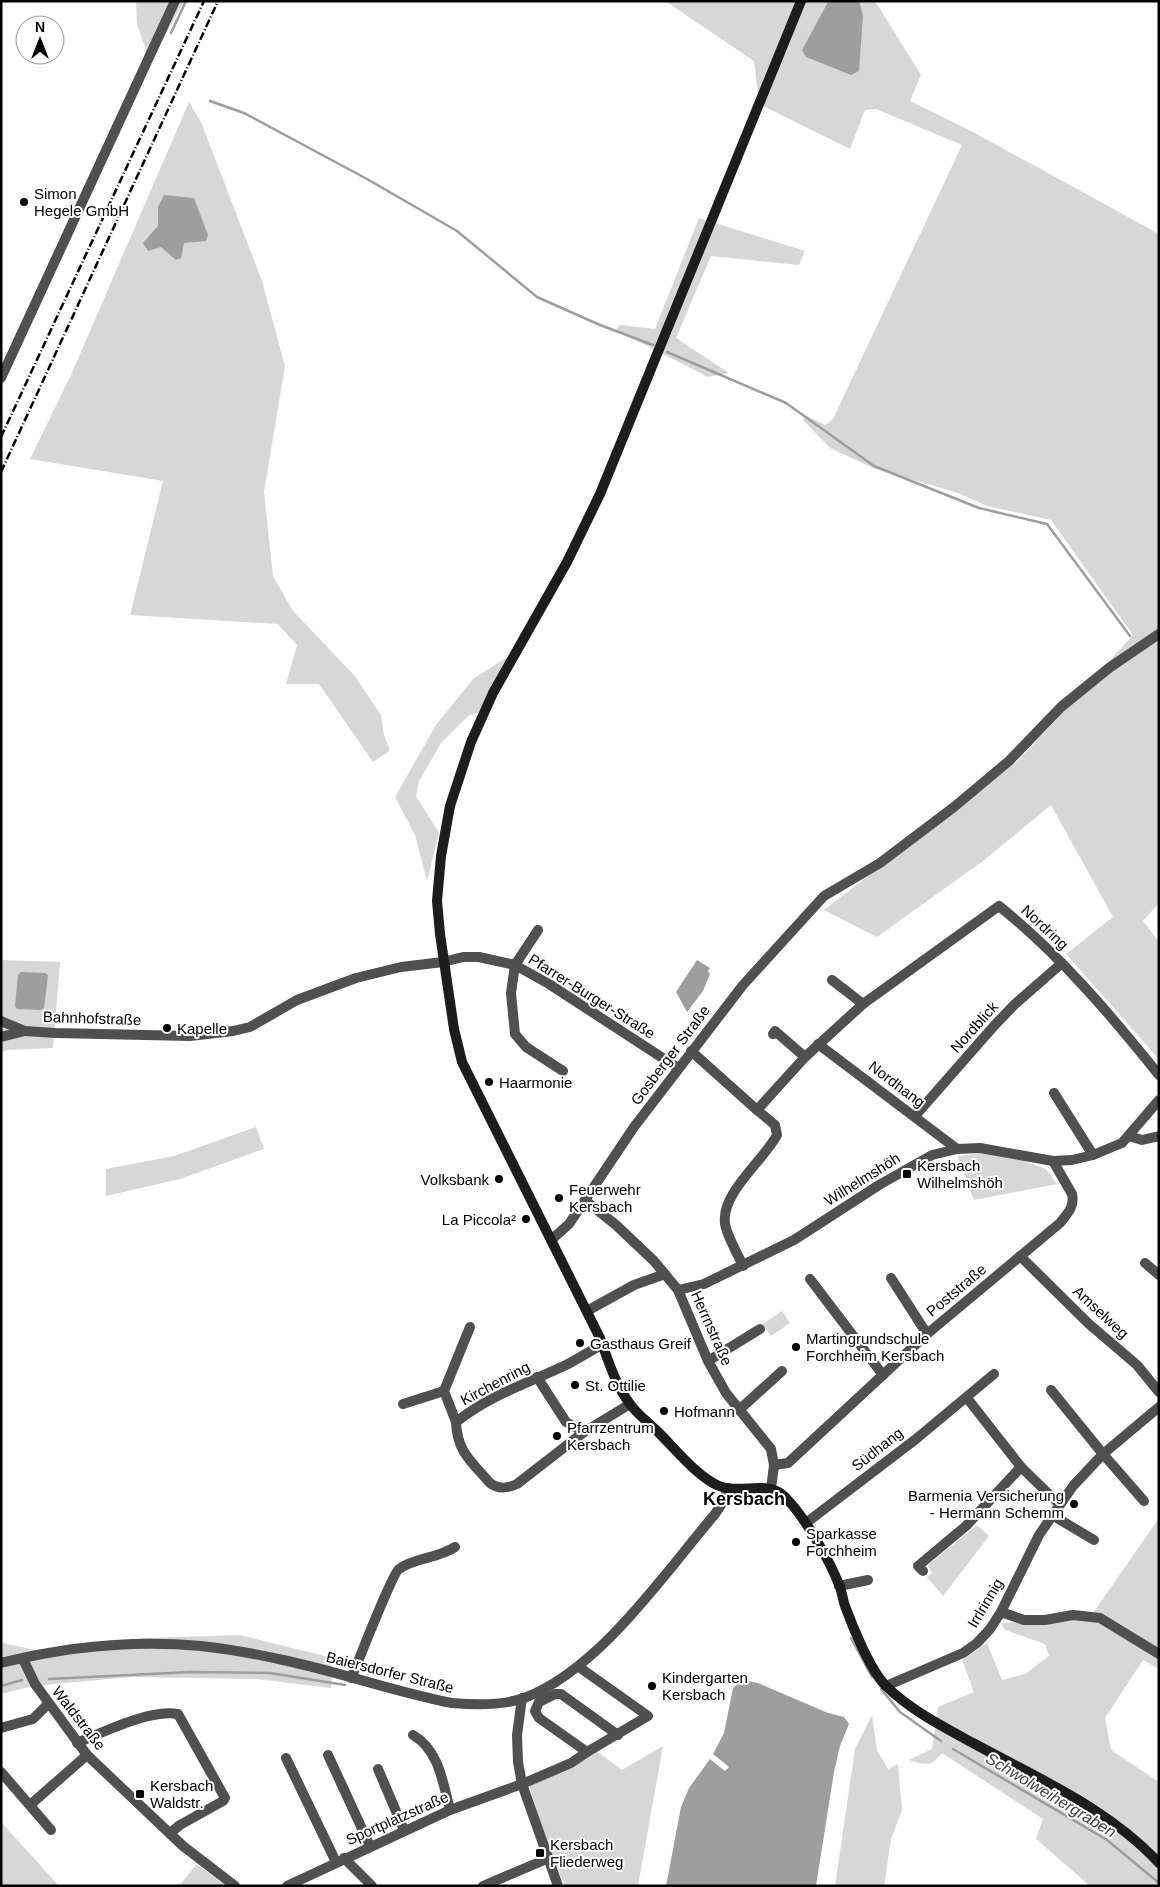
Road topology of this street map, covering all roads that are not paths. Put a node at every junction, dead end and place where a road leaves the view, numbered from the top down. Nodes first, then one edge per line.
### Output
1 (175, 1) edge
2 (802, 1) edge
3 (1, 378) edge
4 (1159, 634) edge
5 (538, 930) dead end
6 (1062, 963) junction
7 (515, 965) junction
8 (444, 966) junction
9 (832, 980) dead end
10 (863, 1004) junction
11 (1, 1021) edge
12 (25, 1031) junction
13 (773, 1034) dead end
14 (1, 1037) edge
15 (818, 1044) junction
16 (691, 1051) junction
17 (805, 1057) junction
18 (678, 1068) junction
19 (563, 1071) dead end
20 (1159, 1075) edge
21 (1054, 1093) dead end
22 (1159, 1100) edge
23 (757, 1110) junction
24 (915, 1116) junction
25 (1129, 1136) junction
26 (1159, 1136) edge
27 (957, 1149) junction
28 (1093, 1155) junction
29 (1053, 1161) junction
30 (586, 1201) junction
31 (551, 1240) junction
32 (1020, 1256) junction
33 (1144, 1263) dead end
34 (743, 1266) junction
35 (665, 1274) junction
36 (1159, 1275) edge
37 (891, 1278) dead end
38 (810, 1279) dead end
39 (678, 1290) junction
40 (587, 1311) junction
41 (470, 1327) dead end
42 (760, 1329) dead end
43 (927, 1334) junction
44 (603, 1344) junction
45 (708, 1361) junction
46 (782, 1371) dead end
47 (994, 1374) dead end
48 (883, 1375) junction
49 (537, 1377) junction
50 (1051, 1390) dead end
51 (444, 1392) junction
52 (1159, 1392) edge
53 (967, 1398) junction
54 (403, 1404) dead end
55 (630, 1404) junction
56 (1159, 1407) edge
57 (739, 1410) junction
58 (456, 1422) junction
59 (584, 1432) junction
60 (1103, 1454) junction
61 (774, 1465) junction
62 (1021, 1467) junction
63 (728, 1488) junction
64 (770, 1489) junction
65 (1144, 1501) dead end
66 (1060, 1504) junction
67 (1052, 1515) junction
68 (806, 1523) junction
69 (1094, 1540) dead end
70 (455, 1547) dead end
71 (923, 1571) dead end
72 (868, 1580) dead end
73 (840, 1586) junction
74 (1001, 1612) junction
75 (1159, 1654) edge
76 (24, 1659) junction
77 (1, 1663) edge
78 (579, 1667) junction
79 (351, 1678) junction
80 (886, 1686) junction
81 (522, 1698) junction
82 (48, 1704) junction
83 (1, 1728) edge
84 (413, 1735) dead end
85 (618, 1735) junction
86 (77, 1743) junction
87 (587, 1752) junction
88 (87, 1755) junction
89 (328, 1755) dead end
90 (286, 1758) dead end
91 (378, 1769) dead end
92 (1, 1772) edge
93 (522, 1784) junction
94 (30, 1805) junction
95 (450, 1810) junction
96 (51, 1830) dead end
97 (404, 1830) junction
98 (170, 1833) junction
99 (370, 1846) junction
100 (549, 1858) junction
101 (340, 1860) junction
102 (1159, 1863) edge
103 (235, 1886) edge
104 (287, 1886) edge
105 (372, 1886) edge
106 (483, 1886) edge
107 (558, 1886) edge

1 - 3 street
2 - 8 main road
4 - 16 street, Gosberger Straße
5 - 7 street, Pfarrer-Burger-Straße
6 - 10 street, Nordring
6 - 20 street, Nordring
6 - 24 street, Nordblick
7 - 8 street, Pfarrer-Burger-Straße
7 - 18 street, Pfarrer-Burger-Straße
7 - 19 street
8 - 12 street, Bahnhofstraße
8 - 31 main road
9 - 10 street
10 - 15 street, Nordring
11 - 12 street
12 - 14 street
13 - 17 street
15 - 17 street, Nordring
15 - 24 street, Nordhang
16 - 18 street, Gosberger Straße
16 - 23 street
17 - 23 street, Nordring
18 - 30 street, Gosberger Straße
21 - 28 street
22 - 25 street, Wilhelmshöh
23 - 34 street
24 - 27 street, Nordhang
25 - 26 street
25 - 28 street, Wilhelmshöh
27 - 29 street, Wilhelmshöh
27 - 34 street, Wilhelmshöh
28 - 29 street, Wilhelmshöh
29 - 32 street, Poststraße
30 - 31 street, Gosberger Straße
30 - 35 street, Herrnstraße
31 - 40 main road
32 - 43 street, Poststraße
32 - 52 street, Amselweg
33 - 36 street
34 - 39 street, Wilhelmshöh
35 - 39 street, Herrnstraße
35 - 40 street
37 - 43 street
38 - 48 street
39 - 45 street, Herrnstraße
40 - 44 main road
41 - 51 street
42 - 45 street
43 - 48 street, Poststraße
44 - 49 street, Kirchenring
44 - 55 main road
45 - 57 street, Herrnstraße
46 - 57 street
47 - 53 street, Südhang
48 - 61 street, Poststraße
49 - 58 street, Kirchenring
49 - 59 street
50 - 60 street
51 - 54 street
51 - 58 street
53 - 62 street
53 - 68 street, Südhang
55 - 59 street, Kirchenring
55 - 63 main road
56 - 60 street, Irrlrinnig
57 - 61 street, Herrnstraße
58 - 59 street, Kirchenring
60 - 65 street
60 - 66 street, Irrlrinnig
61 - 64 street
62 - 66 street
62 - 71 street
63 - 64 main road
63 - 78 street, Baiersdorfer Straße
64 - 68 main road
66 - 67 street, Irrlrinnig
67 - 69 street
67 - 74 street, Irrlrinnig
68 - 73 main road
70 - 79 street
72 - 73 street
73 - 80 main road
74 - 75 street
74 - 80 street, Irrlrinnig
76 - 77 street, Baiersdorfer Straße
76 - 79 street, Baiersdorfer Straße
76 - 82 street, Waldstraße
78 - 81 street, Baiersdorfer Straße
78 - 85 street, Sportplatzstraße
79 - 81 street, Baiersdorfer Straße
80 - 102 main road
81 - 93 street
82 - 83 street
82 - 86 street, Waldstraße
84 - 95 street
85 - 87 street, Sportplatzstraße
85 - 87 street
86 - 88 street, Waldstraße
86 - 98 street
87 - 93 street, Sportplatzstraße
88 - 94 street
88 - 98 street, Waldstraße
89 - 99 street
90 - 101 street
91 - 97 street
92 - 94 street
93 - 95 street, Sportplatzstraße
93 - 100 street
94 - 96 street
95 - 97 street, Sportplatzstraße
97 - 99 street, Sportplatzstraße
98 - 103 street, Waldstraße
99 - 101 street, Sportplatzstraße
100 - 106 street
100 - 107 street
101 - 104 street, Sportplatzstraße
101 - 105 street

